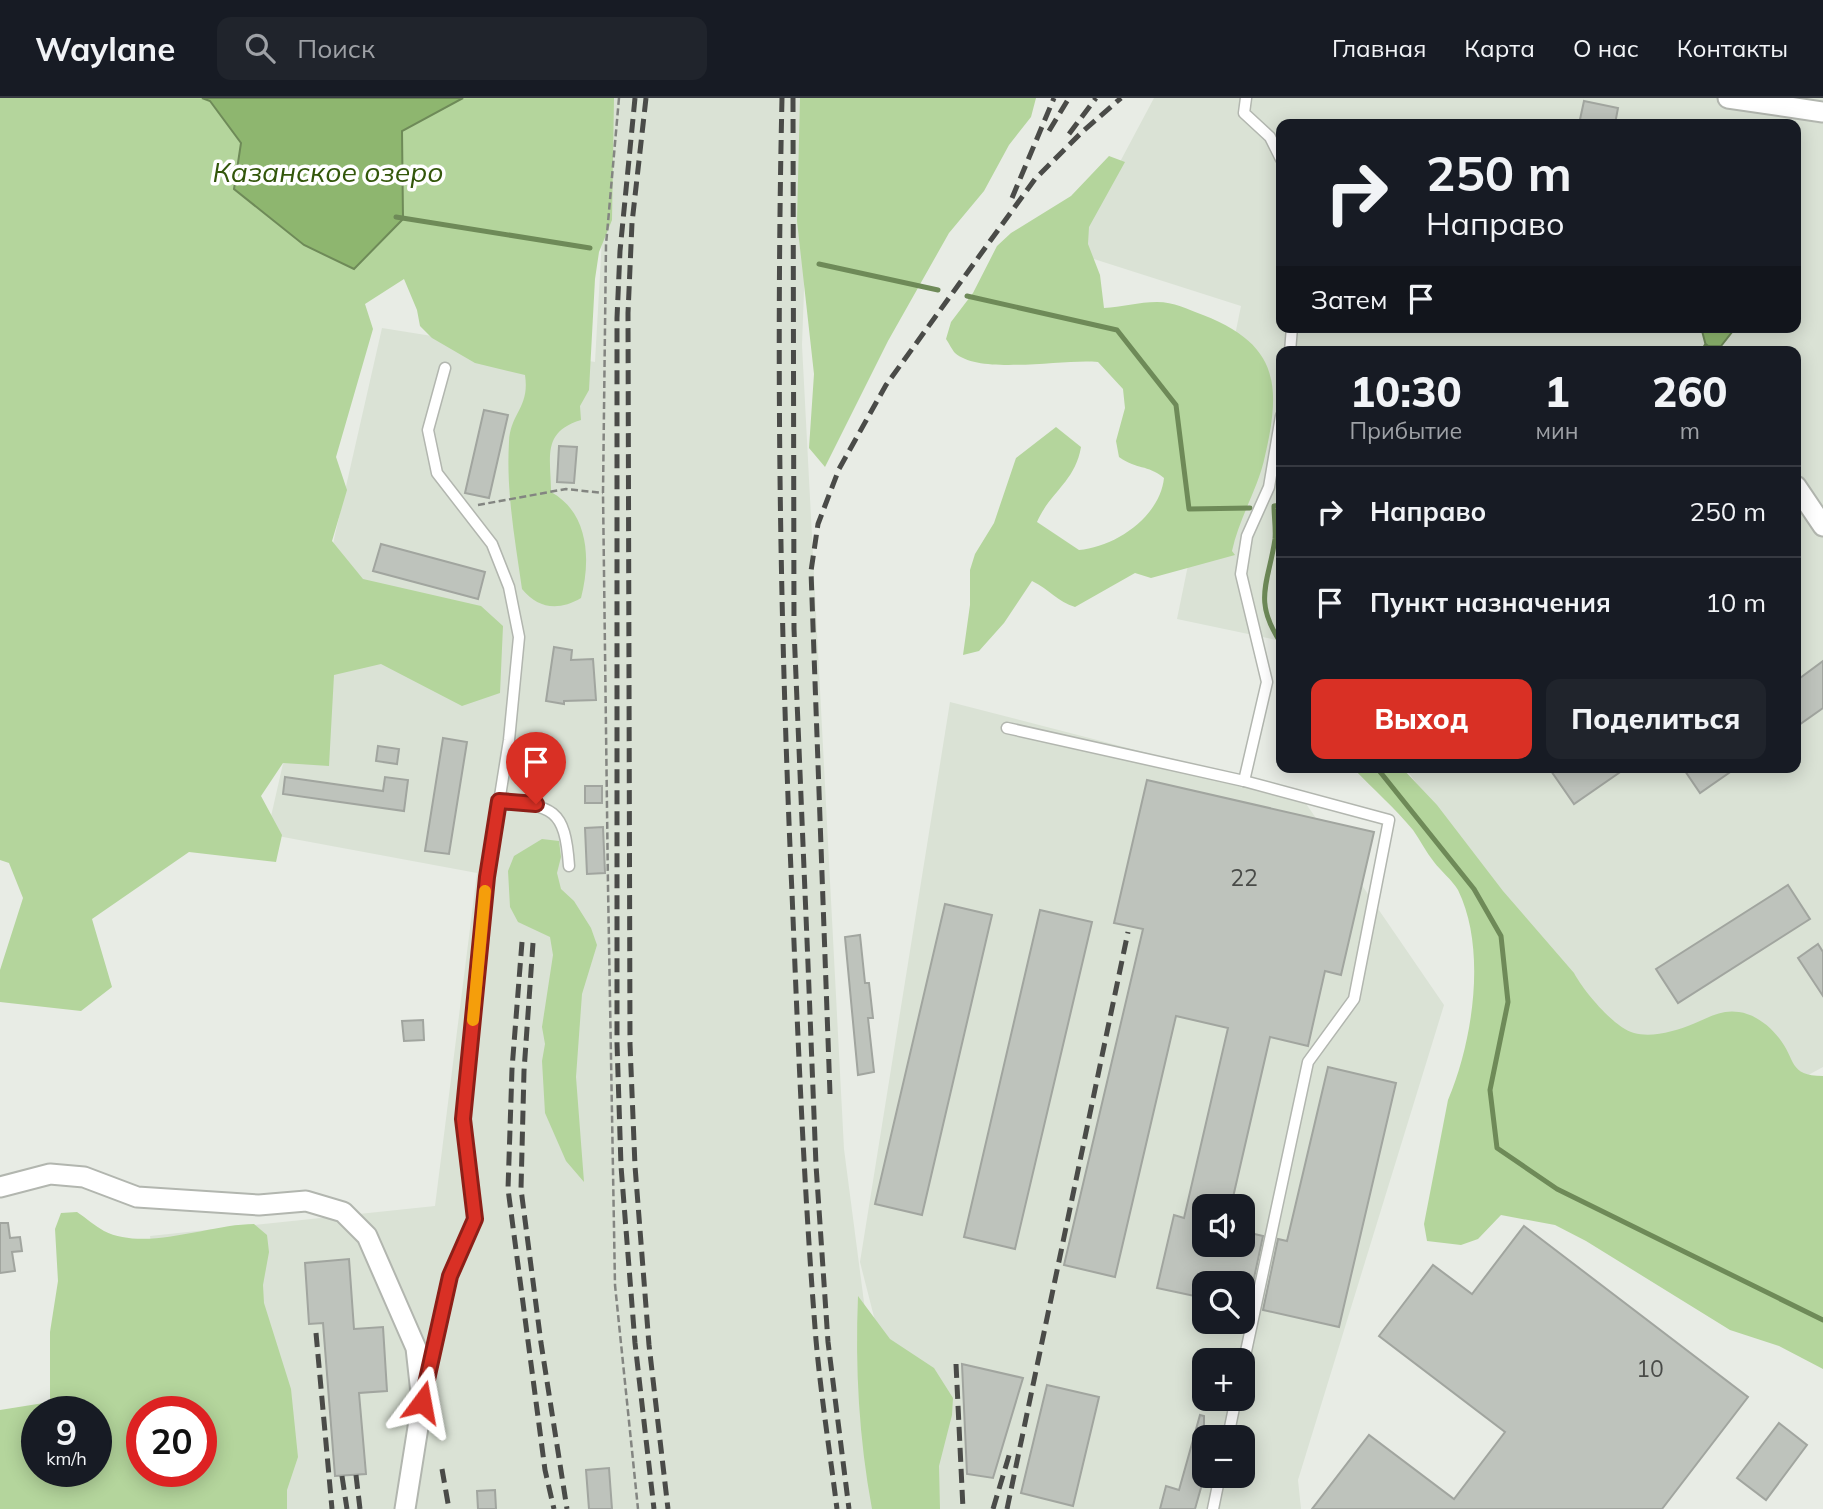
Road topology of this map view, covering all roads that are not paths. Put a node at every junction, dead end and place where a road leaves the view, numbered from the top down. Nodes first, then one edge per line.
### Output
1 (1246, 98) edge
2 (1728, 98) edge
3 (1823, 113) edge
4 (1276, 149) edge
5 (445, 368) dead end
6 (1276, 446) edge
7 (1801, 493) edge
8 (1823, 526) edge
9 (1007, 728) dead end
10 (1244, 781) junction
11 (499, 801) junction
12 (569, 866) dead end
13 (0, 1187) edge
14 (1247, 1348) edge
15 (422, 1402) junction
16 (1217, 1488) edge
17 (405, 1509) edge
18 (1213, 1509) edge

1 - 4 lane
2 - 3 street
5 - 11 lane
6 - 10 lane
7 - 8 street
9 - 10 lane
10 - 14 lane
11 - 12 lane
11 - 15 lane
13 - 15 street
15 - 17 street
16 - 18 lane

